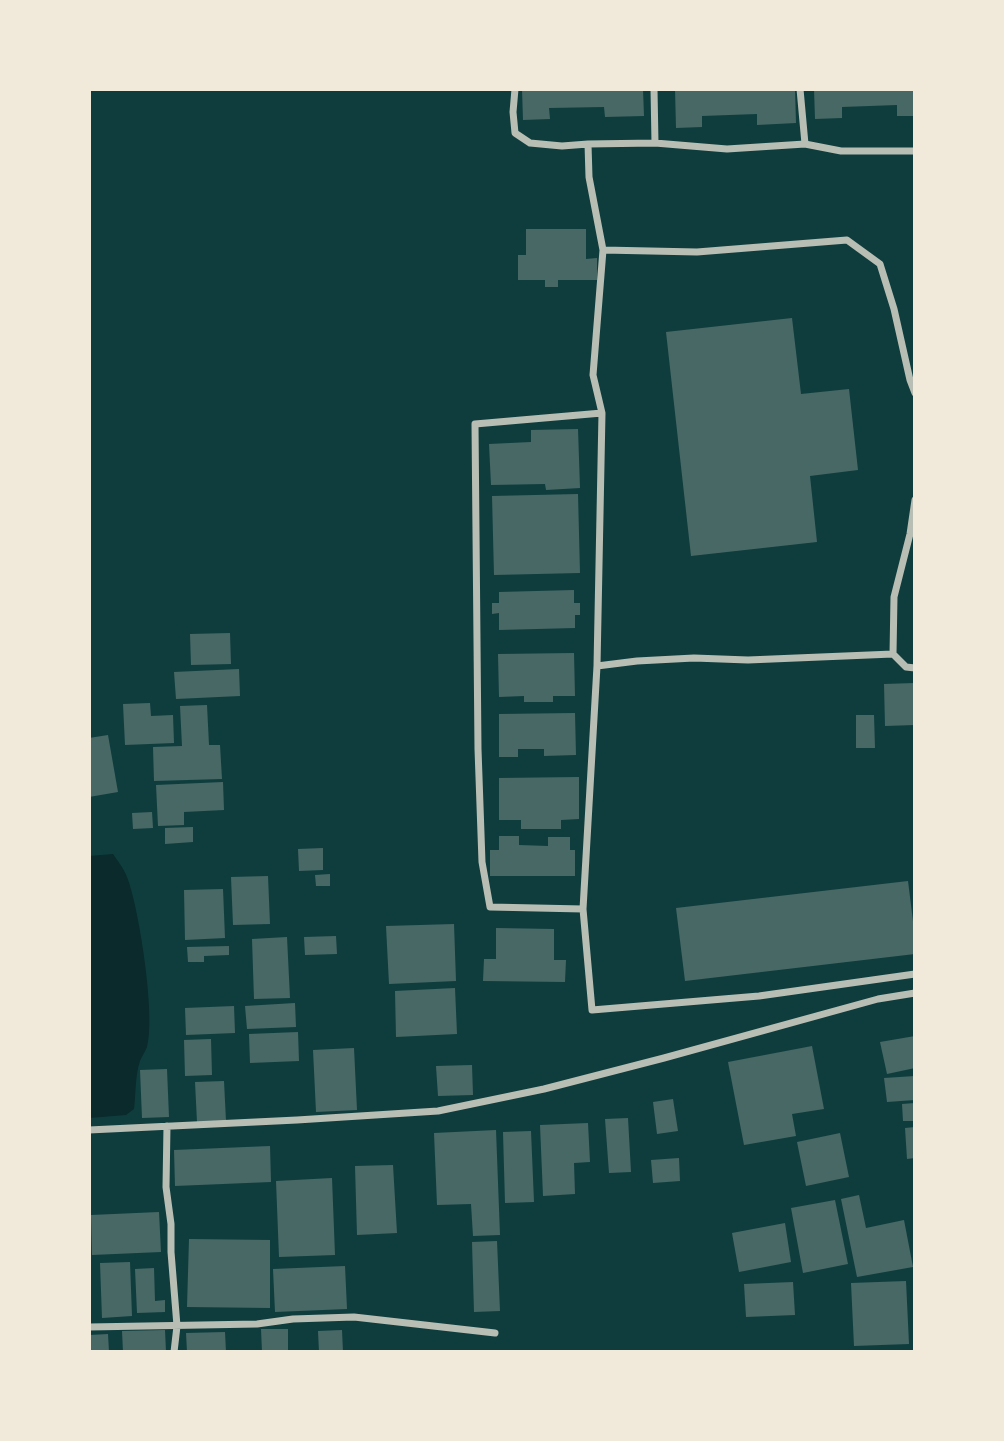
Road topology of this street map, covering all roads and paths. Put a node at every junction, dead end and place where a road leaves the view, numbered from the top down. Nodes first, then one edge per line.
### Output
1 (515, 89) edge
2 (654, 89) edge
3 (800, 89) edge
4 (655, 143) junction
5 (588, 144) junction
6 (805, 144) junction
7 (915, 151) edge
8 (603, 250) junction
9 (915, 393) edge
10 (602, 414) junction
11 (915, 500) edge
12 (893, 654) junction
13 (597, 666) junction
14 (915, 668) edge
15 (583, 909) junction
16 (915, 974) edge
17 (915, 993) edge
18 (167, 1126) junction
19 (89, 1130) edge
20 (177, 1326) junction
21 (89, 1327) edge
22 (495, 1334) dead end
23 (174, 1352) edge

1 - 5 street
2 - 4 street
3 - 6 street
4 - 5 street
4 - 6 street
5 - 8 street
6 - 7 street
8 - 9 street
8 - 10 street
10 - 13 street
10 - 15 street
11 - 12 street
12 - 13 street
12 - 14 street
13 - 15 street
15 - 16 street
17 - 18 street
18 - 19 street
18 - 20 street
20 - 21 street
20 - 22 street
20 - 23 street

